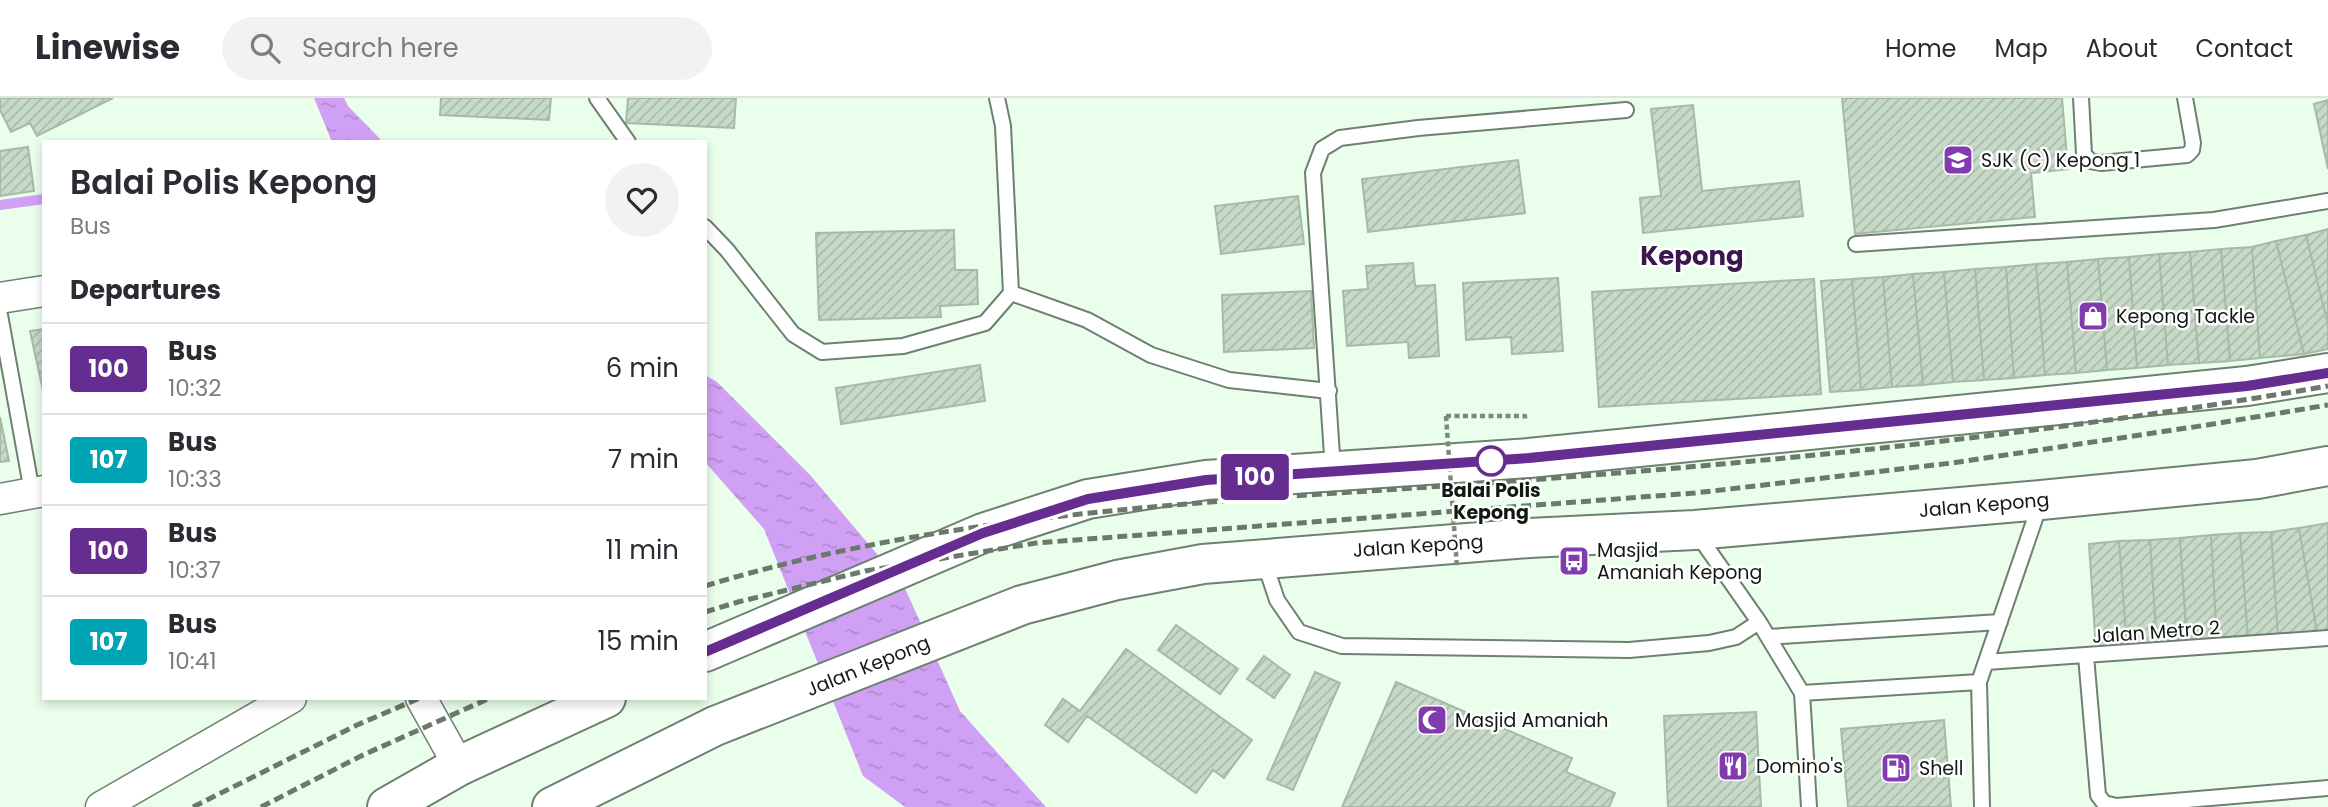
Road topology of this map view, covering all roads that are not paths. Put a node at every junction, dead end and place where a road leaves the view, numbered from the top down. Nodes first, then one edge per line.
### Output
1 (597, 98) edge
2 (997, 98) edge
3 (2081, 98) edge
4 (2185, 98) edge
5 (1626, 110) dead end
6 (627, 140) edge
7 (2328, 201) edge
8 (707, 229) edge
9 (1856, 244) dead end
10 (42, 291) edge
11 (1011, 293) junction
12 (0, 298) edge
13 (0, 315) edge
14 (2328, 373) edge
15 (1329, 391) junction
16 (2328, 466) edge
17 (1334, 472) junction
18 (38, 492) edge
19 (0, 499) edge
20 (2041, 500) junction
21 (1695, 530) junction
22 (1263, 559) junction
23 (1759, 622) junction
24 (2000, 622) junction
25 (1768, 637) junction
26 (2328, 638) edge
27 (707, 651) edge
28 (2086, 656) junction
29 (1986, 662) junction
30 (1979, 682) junction
31 (1802, 693) junction
32 (288, 700) edge
33 (422, 700) edge
34 (602, 700) edge
35 (460, 766) junction
36 (2328, 788) edge
37 (101, 807) edge
38 (387, 807) edge
39 (552, 807) edge
40 (1809, 807) edge
41 (1982, 807) edge

1 - 6 lane
2 - 11 lane
3 - 4 lane
5 - 15 lane
7 - 9 lane
8 - 11 lane
10 - 12 street
11 - 15 lane
13 - 18 lane
14 - 17 main road
15 - 17 lane
16 - 20 main road, Jalan Kepong
17 - 27 main road
18 - 19 street
20 - 21 main road, Jalan Kepong
20 - 24 lane
21 - 22 main road, Jalan Kepong
21 - 23 lane
22 - 23 lane
22 - 39 main road, Jalan Kepong
23 - 25 lane
24 - 25 lane
24 - 29 lane
25 - 31 lane
26 - 28 lane, Jalan Metro 2
28 - 29 lane, Jalan Metro 2
28 - 36 lane
29 - 30 lane
30 - 31 lane
30 - 41 lane
31 - 40 lane
32 - 37 street
33 - 35 street
34 - 35 main road
35 - 38 main road

